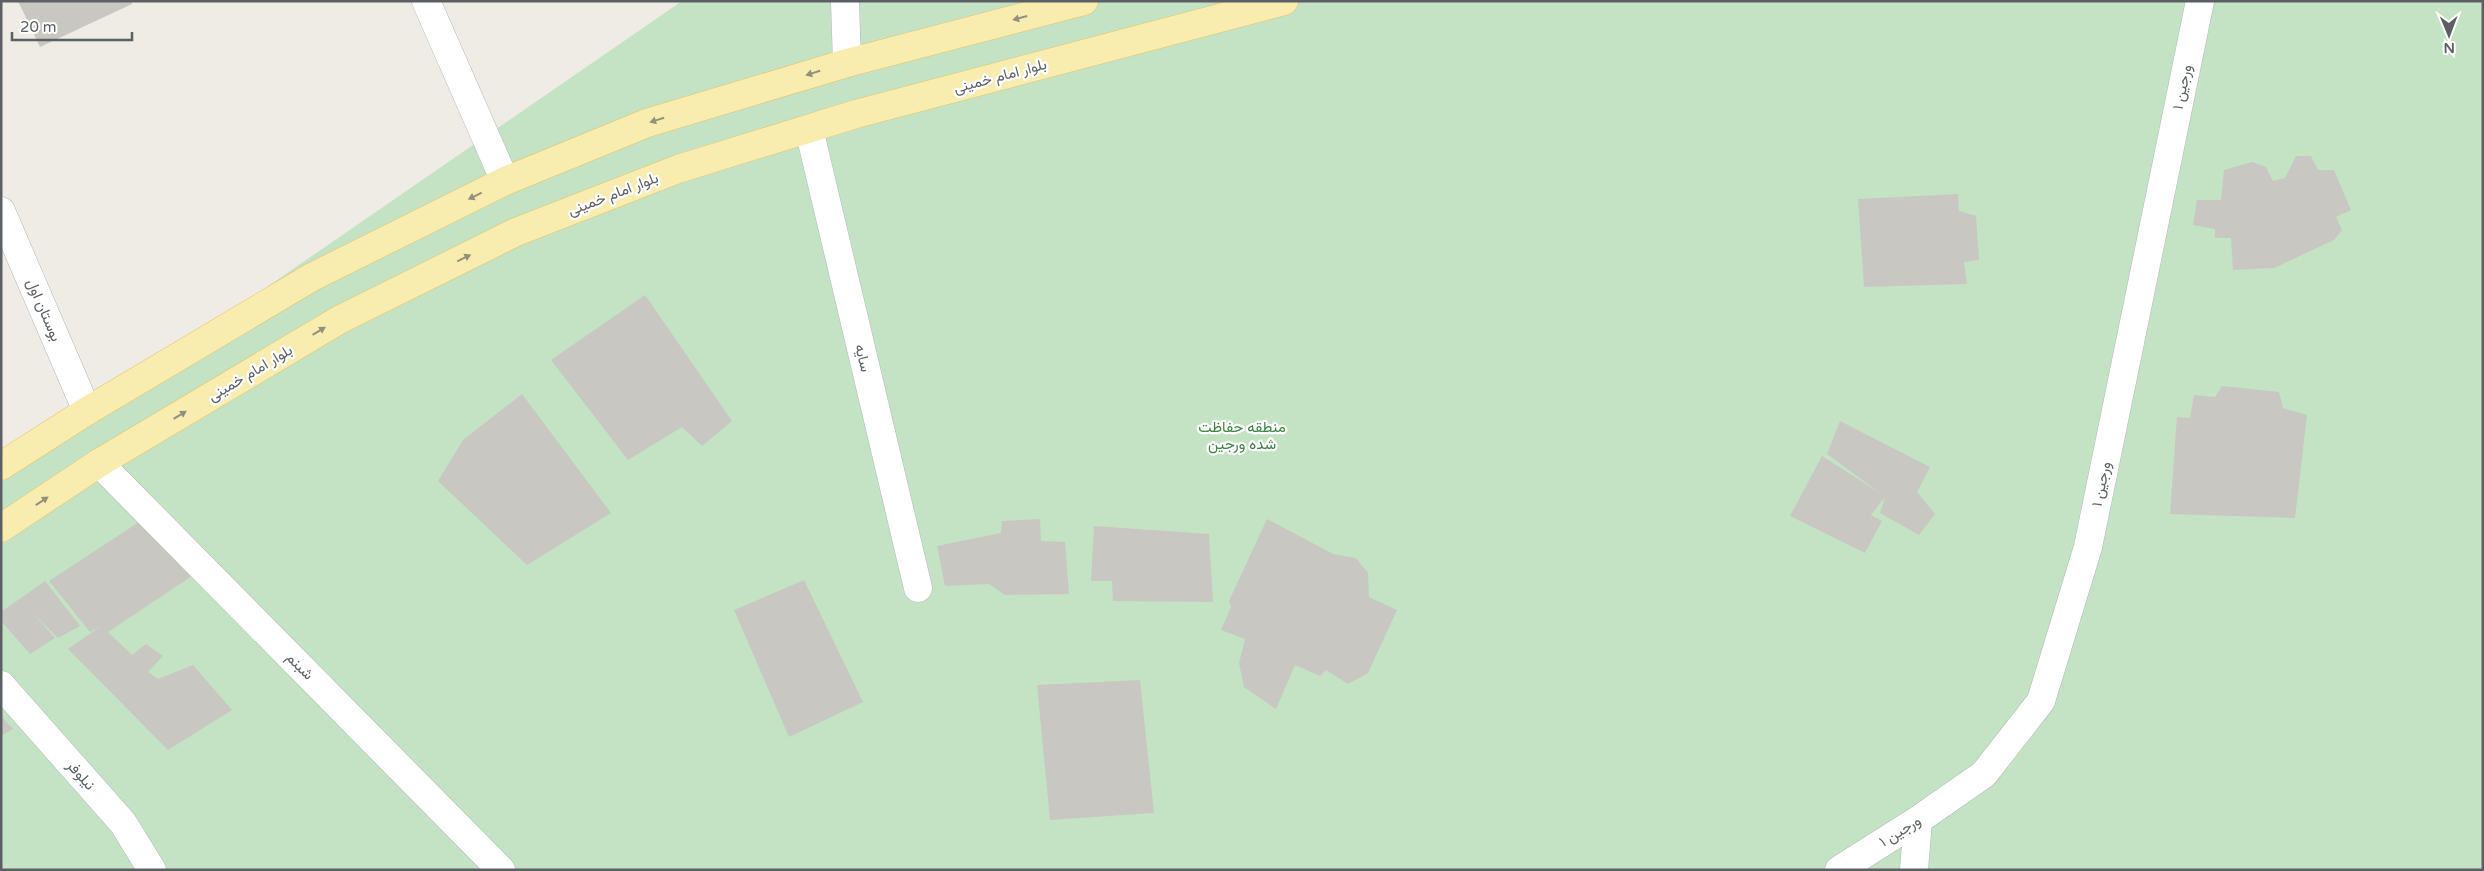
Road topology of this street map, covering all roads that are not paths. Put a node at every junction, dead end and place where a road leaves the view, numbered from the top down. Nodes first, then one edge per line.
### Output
1 (426, 1) edge
2 (845, 1) edge
3 (1084, 1) edge
4 (1284, 1) edge
5 (2200, 1) edge
6 (1058, 5) edge
7 (846, 63) junction
8 (809, 129) junction
9 (505, 181) junction
10 (1, 211) edge
11 (87, 411) junction
12 (99, 463) junction
13 (1, 466) edge
14 (1, 528) edge
15 (918, 588) dead end
16 (1, 685) edge
17 (1918, 820) junction
18 (152, 870) edge
19 (501, 870) edge
20 (1839, 870) edge
21 (1914, 870) edge

1 - 9 street
2 - 7 street
3 - 6 main road
4 - 8 main road, بلوار امام خمینی
5 - 17 street, ورجین ۱
6 -> 7 main road
7 -> 9 main road
12 -> 8 main road, بلوار امام خمینی
8 - 15 street, سایه
9 -> 11 main road
10 - 11 street, بوستان اول
11 - 13 main road
14 -> 12 main road, بلوار امام خمینی
12 - 19 street, شبنم
16 - 18 street, نیلوفر
17 - 20 street, ورجین ۱
17 - 21 street

